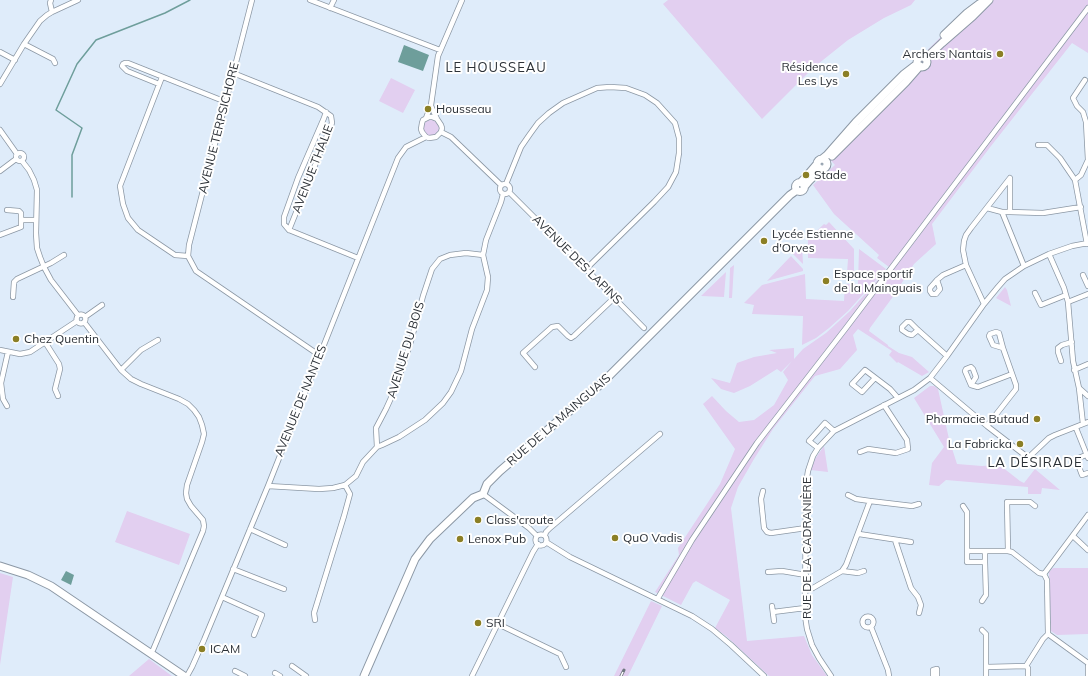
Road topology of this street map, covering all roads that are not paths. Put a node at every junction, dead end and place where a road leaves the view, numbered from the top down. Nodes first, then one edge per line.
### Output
1 (50, 0) edge
2 (78, 0) edge
3 (252, 0) edge
4 (310, 0) edge
5 (334, 0) edge
6 (462, 0) edge
7 (988, 0) edge
8 (330, 8) junction
9 (1088, 8) edge
10 (52, 12) junction
11 (24, 44) junction
12 (440, 50) junction
13 (0, 52) edge
14 (15, 60) junction
15 (55, 63) dead end
16 (233, 74) junction
17 (162, 77) junction
18 (1086, 80) dead end
19 (0, 84) edge
20 (159, 84) junction
21 (226, 102) junction
22 (431, 105) junction
23 (326, 112) junction
24 (426, 118) junction
25 (437, 119) junction
26 (0, 130) edge
27 (441, 132) junction
28 (426, 137) junction
29 (1038, 145) dead end
30 (17, 154) junction
31 (16, 160) junction
32 (22, 161) junction
33 (0, 171) edge
34 (1075, 180) junction
35 (504, 185) junction
36 (509, 192) junction
37 (503, 194) junction
38 (1081, 207) junction
39 (987, 208) junction
40 (7, 210) dead end
41 (1002, 212) junction
42 (1010, 212) junction
43 (21, 220) junction
44 (36, 220) junction
45 (289, 230) junction
46 (0, 235) edge
47 (1088, 244) edge
48 (1049, 254) junction
49 (64, 255) dead end
50 (483, 255) junction
51 (188, 256) junction
52 (358, 258) junction
53 (966, 265) junction
54 (1024, 266) junction
55 (44, 267) junction
56 (586, 269) junction
57 (1083, 275) dead end
58 (937, 280) dead end
59 (1088, 286) edge
60 (1035, 292) dead end
61 (1066, 294) junction
62 (1088, 294) edge
63 (13, 297) dead end
64 (614, 298) junction
65 (1068, 302) junction
66 (984, 304) junction
67 (102, 305) dead end
68 (85, 317) junction
69 (78, 318) junction
70 (84, 322) junction
71 (644, 328) dead end
72 (918, 330) dead end
73 (158, 340) dead end
74 (45, 342) junction
75 (1072, 342) junction
76 (1003, 348) dead end
77 (0, 350) edge
78 (8, 352) junction
79 (319, 355) junction
80 (947, 356) junction
81 (1061, 361) dead end
82 (1088, 364) edge
83 (535, 368) dead end
84 (121, 370) junction
85 (1074, 370) junction
86 (1012, 374) junction
87 (875, 378) junction
88 (930, 378) junction
89 (971, 385) dead end
90 (1079, 388) junction
91 (58, 396) dead end
92 (1088, 396) edge
93 (898, 398) junction
94 (884, 405) junction
95 (7, 406) dead end
96 (1088, 422) edge
97 (1083, 424) junction
98 (987, 426) junction
99 (1076, 428) junction
100 (834, 431) junction
101 (660, 434) dead end
102 (377, 447) junction
103 (818, 448) junction
104 (860, 452) dead end
105 (1087, 456) edge
106 (1088, 473) edge
107 (345, 485) junction
108 (268, 486) junction
109 (763, 491) dead end
110 (483, 494) junction
111 (848, 495) dead end
112 (870, 502) junction
113 (920, 504) dead end
114 (963, 506) dead end
115 (1035, 506) dead end
116 (1088, 514) edge
117 (806, 528) junction
118 (250, 529) junction
119 (859, 534) junction
120 (545, 535) junction
121 (537, 536) junction
122 (1072, 536) junction
123 (895, 540) junction
124 (546, 542) junction
125 (911, 542) dead end
126 (538, 544) junction
127 (285, 545) dead end
128 (1088, 550) edge
129 (967, 551) junction
130 (985, 551) junction
131 (1008, 551) junction
132 (985, 562) junction
133 (0, 566) edge
134 (233, 570) junction
135 (842, 571) junction
136 (864, 571) dead end
137 (768, 572) dead end
138 (1044, 574) junction
139 (806, 575) junction
140 (284, 589) dead end
141 (806, 590) junction
142 (222, 597) junction
143 (658, 598) junction
144 (982, 601) dead end
145 (772, 606) dead end
146 (805, 608) junction
147 (773, 612) junction
148 (919, 613) dead end
149 (315, 620) dead end
150 (774, 621) dead end
151 (498, 624) junction
152 (871, 627) dead end
153 (982, 630) dead end
154 (1048, 634) junction
155 (254, 635) dead end
156 (150, 653) junction
157 (1088, 665) edge
158 (292, 666) dead end
159 (1026, 666) junction
160 (566, 667) dead end
161 (986, 667) junction
162 (235, 671) dead end
163 (184, 676) edge
164 (187, 676) edge
165 (245, 676) edge
166 (306, 676) edge
167 (364, 676) edge
168 (472, 676) edge
169 (764, 676) edge
170 (831, 676) edge
171 (888, 676) edge
172 (933, 676) edge
173 (937, 676) edge
174 (986, 676) edge
175 (1028, 676) edge
176 (1088, 676) edge

1 - 10 street
2 - 10 street
3 - 16 street, AVENUE TERPSICHORE
4 - 8 street
5 - 8 street
6 - 12 street
7 - 110 street, RUE DE LA MAINGUAIS
8 - 12 street
9 - 143 street
10 - 11 street
11 - 14 street
11 - 15 street
12 - 22 street
13 - 14 street
14 - 19 street
16 - 21 street, AVENUE TERPSICHORE
16 - 23 street, AVENUE THALIE
17 - 20 street
17 - 20 street
17 - 21 street
18 - 34 street
20 - 51 street
21 - 51 street, AVENUE TERPSICHORE
22 - 24 street
22 - 25 street
23 - 45 street
23 - 45 street, AVENUE THALIE
24 - 25 street
24 - 28 street
25 - 27 street
26 - 30 street
27 - 28 street
27 - 35 street
28 - 52 street, AVENUE DE NANTES
29 - 34 street
30 - 31 street
30 - 32 street
31 - 32 street
31 - 33 street
32 - 44 street
34 - 38 street
35 - 36 street
35 - 37 street
35 - 56 street
36 - 37 street
36 - 56 street, AVENUE DES LAPINS
37 - 50 street
38 - 42 street
38 - 47 street
39 - 41 street
39 - 42 street
39 - 53 street
40 - 43 street
41 - 42 street
41 - 54 street
43 - 44 street
43 - 46 street
44 - 55 street
45 - 52 street
47 - 48 street, RUE DE LA CADRANIÈRE
48 - 54 street, RUE DE LA CADRANIÈRE
48 - 61 street
49 - 55 street
50 - 102 street
50 - 102 street, AVENUE DU BOIS
51 - 79 street
52 - 79 street, AVENUE DE NANTES
53 - 58 street
53 - 66 street
54 - 66 street, RUE DE LA CADRANIÈRE
55 - 63 street
55 - 69 street
56 - 64 street, AVENUE DES LAPINS
57 - 59 street
60 - 61 street
61 - 65 street
62 - 65 street
64 - 71 street, AVENUE DES LAPINS
64 - 83 street
65 - 75 street
66 - 80 street, RUE DE LA CADRANIÈRE
67 - 68 street
68 - 69 street
68 - 70 street
69 - 70 street
69 - 74 street
70 - 84 street
72 - 80 street
73 - 84 street
74 - 78 street
74 - 91 street
75 - 81 street
75 - 85 street
76 - 86 street
77 - 78 street
78 - 95 street
79 - 108 street, AVENUE DE NANTES
80 - 88 street, RUE DE LA CADRANIÈRE
82 - 85 street
84 - 156 street
85 - 90 street
86 - 89 street
86 - 98 street
87 - 87 street
87 - 93 street
88 - 93 street, RUE DE LA CADRANIÈRE
88 - 98 street
90 - 92 street
90 - 97 street
93 - 94 street, RUE DE LA CADRANIÈRE
94 - 100 street, RUE DE LA CADRANIÈRE
94 - 104 street
96 - 97 street
97 - 99 street
98 - 99 street
99 - 105 street
100 - 103 street, RUE DE LA CADRANIÈRE
100 - 103 street
101 - 120 street
102 - 107 street
103 - 117 street, RUE DE LA CADRANIÈRE
105 - 106 street
107 - 108 street
107 - 149 street
108 - 118 street, AVENUE DE NANTES
109 - 117 street
110 - 121 street
110 - 167 street, RUE DE LA MAINGUAIS
111 - 112 street
112 - 113 street
112 - 119 street
114 - 129 street
115 - 131 street
116 - 122 street
117 - 139 street, RUE DE LA CADRANIÈRE
118 - 127 street
118 - 134 street, AVENUE DE NANTES
119 - 123 street
119 - 135 street
120 - 121 street
120 - 124 street
121 - 126 street
122 - 128 street
122 - 138 street
123 - 125 street
123 - 148 street
124 - 126 street
124 - 143 street
126 - 151 street
129 - 130 street
129 - 132 street
130 - 131 street
130 - 132 street
131 - 138 street
132 - 144 street
133 - 156 street
134 - 140 street
134 - 142 street, AVENUE DE NANTES
135 - 136 street
135 - 141 street
137 - 139 street
138 - 154 street
139 - 141 street, RUE DE LA CADRANIÈRE
141 - 146 street, RUE DE LA CADRANIÈRE
142 - 155 street
142 - 164 street, AVENUE DE NANTES
143 - 169 street
145 - 147 street
146 - 147 street
146 - 170 street, RUE DE LA CADRANIÈRE
147 - 150 street
151 - 160 street
151 - 168 street
152 - 171 street
153 - 161 street
154 - 157 street
154 - 159 street
156 - 163 street
157 - 176 street
158 - 166 street
159 - 161 street
159 - 175 street
161 - 174 street
162 - 165 street
172 - 173 street

